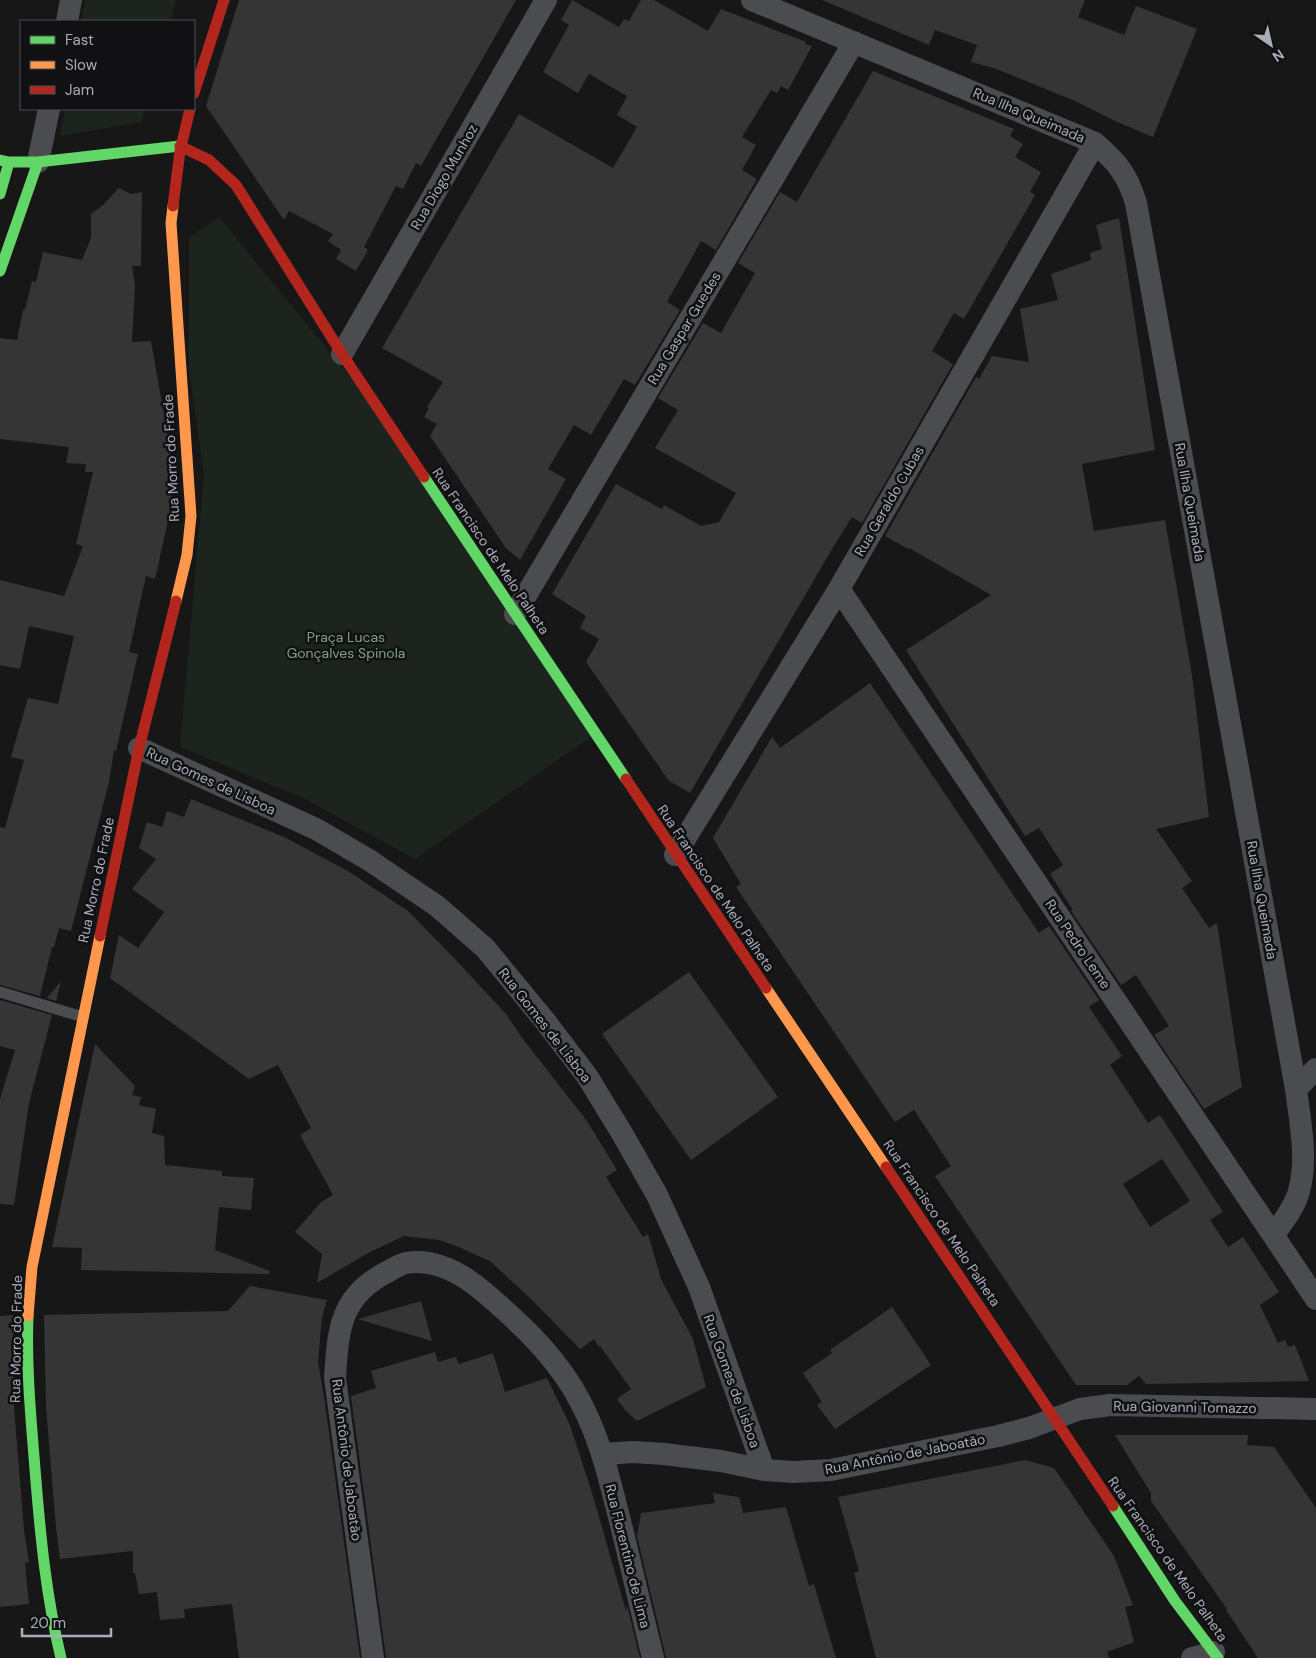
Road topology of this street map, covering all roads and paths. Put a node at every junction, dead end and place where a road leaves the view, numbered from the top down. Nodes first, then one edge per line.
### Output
1 (71, 0) edge
2 (224, 0) edge
3 (546, 0) edge
4 (752, 0) edge
5 (67, 20) edge
6 (854, 42) junction
7 (195, 90) edge
8 (49, 110) edge
9 (190, 110) edge
10 (1095, 143) junction
11 (180, 146) junction
12 (5, 161) edge
13 (38, 162) junction
14 (0, 194) edge
15 (0, 271) edge
16 (342, 354) junction
17 (839, 590) junction
18 (514, 614) junction
19 (139, 748) junction
20 (675, 855) junction
21 (0, 992) edge
22 (83, 1017) junction
23 (1316, 1070) edge
24 (1296, 1089) junction
25 (1274, 1235) junction
26 (1316, 1299) edge
27 (1316, 1409) edge
28 (1055, 1418) junction
29 (603, 1454) junction
30 (764, 1470) junction
31 (1216, 1655) edge
32 (61, 1658) edge
33 (373, 1658) edge
34 (653, 1658) edge
35 (1192, 1658) edge

1 - 5 street
2 - 7 main road
3 - 16 street, Rua Diogo Munhoz
4 - 6 street, Rua Ilha Queimada
6 - 10 street, Rua Ilha Queimada
6 - 18 street, Rua Gaspar Guedes
8 - 13 street
9 - 11 main road, Rua Morro do Frade
10 - 17 street, Rua Geraldo Cubas
10 - 24 street, Rua Ilha Queimada
11 - 13 main road
11 - 16 main road, Rua Francisco de Melo Palheta
11 - 19 main road, Rua Morro do Frade
12 - 13 main road
12 - 14 main road
13 - 15 main road
16 - 18 main road, Rua Francisco de Melo Palheta
17 - 20 street, Rua Geraldo Cubas
17 - 25 street, Rua Pedro Leme
18 - 20 main road, Rua Francisco de Melo Palheta
19 - 22 main road, Rua Morro do Frade
19 - 30 street, Rua Gomes de Lisboa
20 - 28 main road, Rua Francisco de Melo Palheta
21 - 22 lane
22 - 32 main road, Rua Morro do Frade
23 - 24 street
24 - 25 street, Rua Ilha Queimada
25 - 26 street, Rua Pedro Leme
27 - 28 street, Rua Giovanni Tomazzo
28 - 30 street, Rua Antônio de Jaboatão
28 - 31 main road, Rua Francisco de Melo Palheta
29 - 30 street, Rua Antônio de Jaboatão
29 - 33 street, Rua Antônio de Jaboatão
29 - 34 street, Rua Florentino de Lima
31 - 35 street

